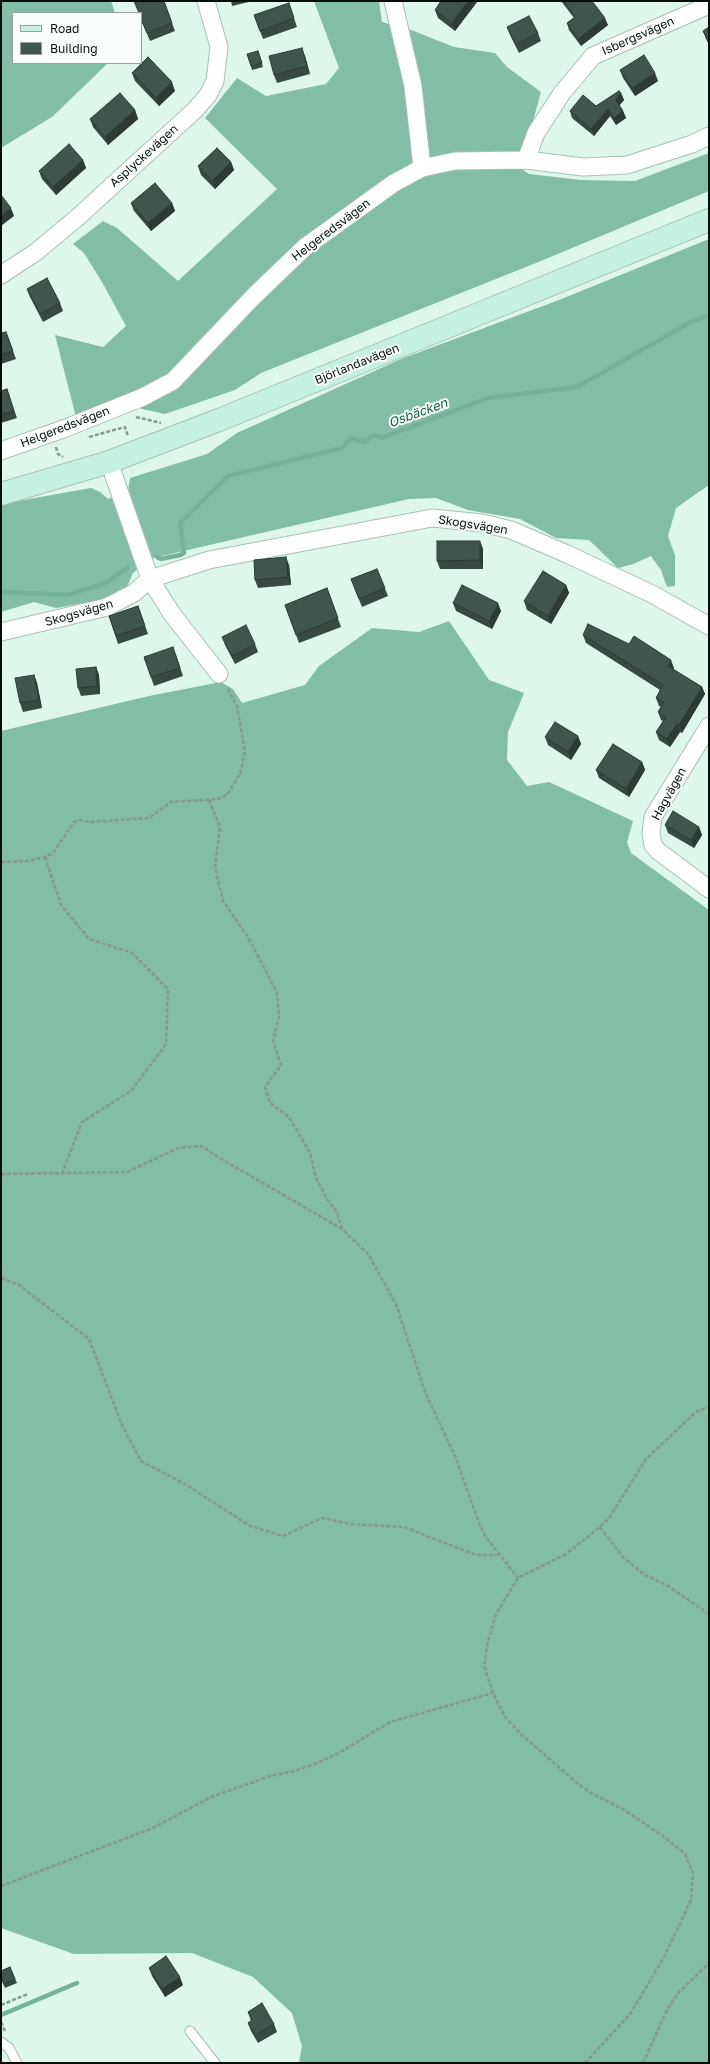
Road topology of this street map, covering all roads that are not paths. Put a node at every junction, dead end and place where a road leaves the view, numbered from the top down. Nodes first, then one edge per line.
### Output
1 (206, 1) edge
2 (393, 1) edge
3 (709, 5) edge
4 (709, 136) edge
5 (526, 160) junction
6 (422, 168) junction
7 (709, 220) edge
8 (1, 275) edge
9 (1, 451) edge
10 (109, 462) junction
11 (1, 494) edge
12 (150, 579) junction
13 (709, 626) edge
14 (1, 632) edge
15 (220, 674) road end
16 (709, 726) edge
17 (709, 889) edge
18 (190, 2031) dead end
19 (1, 2042) edge
20 (17, 2063) edge
21 (215, 2063) edge

1 - 8 street, Asplyckevägen
2 - 6 street
3 - 5 street, Isbergsvägen
4 - 5 street, Helgeredsvägen
5 - 6 street, Helgeredsvägen
6 - 9 street, Helgeredsvägen
7 - 10 street, Björlandavägen
10 - 11 street, Björlandavägen
10 - 12 street
12 - 13 street, Skogsvägen
12 - 14 street, Skogsvägen
12 - 15 street
16 - 17 street, Hagvägen
18 - 21 lane
19 - 20 lane

